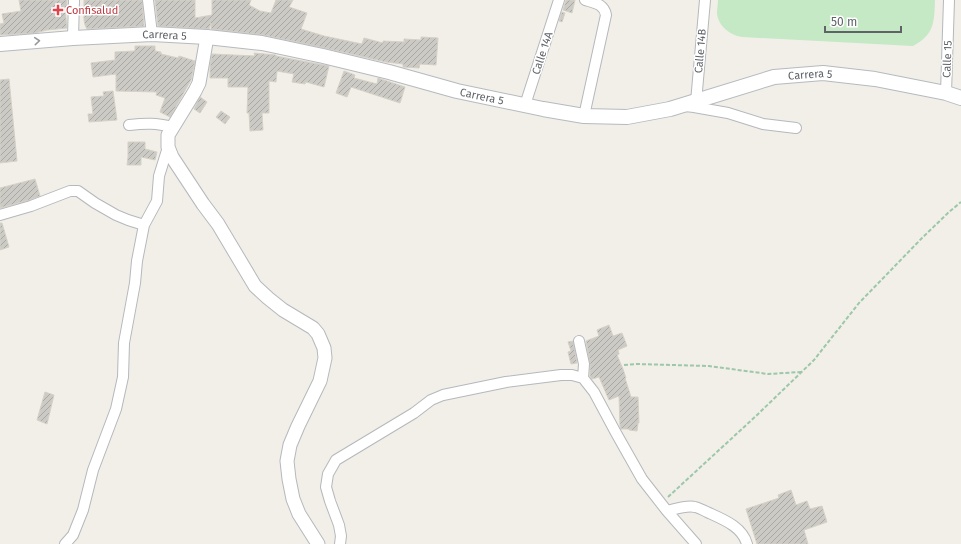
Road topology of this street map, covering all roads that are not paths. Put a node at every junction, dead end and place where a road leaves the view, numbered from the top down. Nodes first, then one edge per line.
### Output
1 (74, 0) edge
2 (148, 0) edge
3 (559, 0) edge
4 (586, 0) edge
5 (705, 0) edge
6 (949, 0) edge
7 (152, 34) junction
8 (207, 37) junction
9 (73, 38) junction
10 (0, 44) edge
11 (946, 93) junction
12 (961, 98) edge
13 (696, 102) junction
14 (525, 105) junction
15 (680, 106) junction
16 (584, 116) junction
17 (129, 125) dead end
18 (173, 127) junction
19 (796, 128) dead end
20 (168, 147) junction
21 (0, 215) edge
22 (144, 225) junction
23 (580, 341) dead end
24 (583, 378) junction
25 (664, 507) junction
26 (65, 544) edge
27 (318, 544) edge
28 (340, 544) edge
29 (696, 544) edge
30 (748, 544) edge

1 - 9 street
2 - 7 street
3 - 14 street, Calle 14A
4 - 16 street
5 - 13 street, Calle 14B
6 - 11 street, Calle 15
7 - 8 main road, Carrera 5
7 - 9 main road, Carrera 5
8 - 14 main road, Carrera 5
8 - 18 street
10 -> 9 main road, Carrera 5
11 - 12 main road, Carrera 5
11 - 13 main road, Carrera 5
13 - 15 main road, Carrera 5
14 - 16 main road, Carrera 5
15 - 16 main road, Carrera 5
15 - 19 street
17 - 18 street
18 - 20 street
20 - 22 street
20 - 27 street
21 - 22 street
22 - 26 street
23 - 24 street
24 - 25 street
24 - 28 street
25 - 29 street
25 - 30 street

